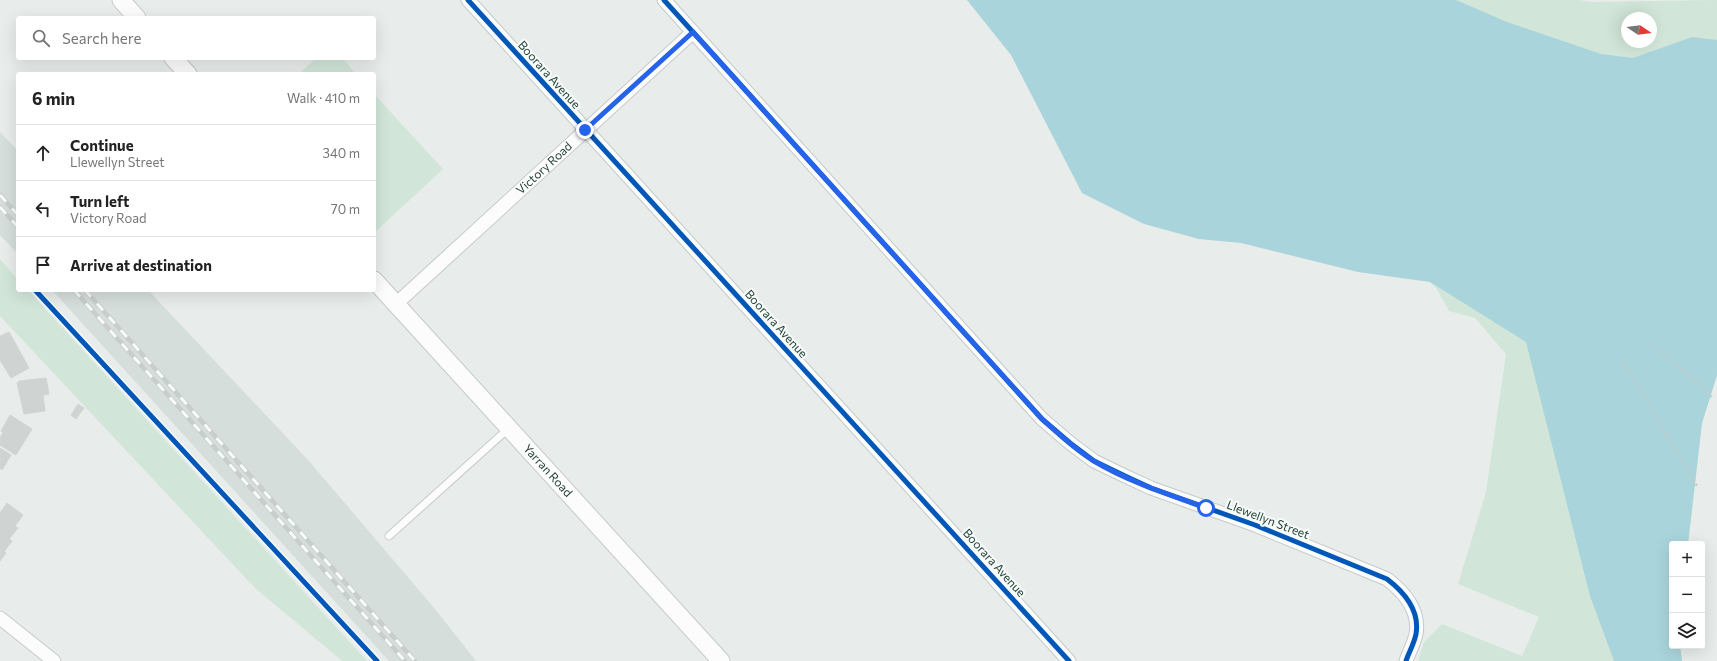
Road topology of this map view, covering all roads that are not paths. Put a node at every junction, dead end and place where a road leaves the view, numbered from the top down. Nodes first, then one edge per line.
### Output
1 (121, 0) edge
2 (468, 0) edge
3 (664, 0) edge
4 (135, 16) edge
5 (693, 32) junction
6 (175, 60) edge
7 (186, 72) edge
8 (585, 130) junction
9 (376, 282) edge
10 (396, 304) junction
11 (510, 427) junction
12 (389, 536) dead end
13 (0, 618) edge
14 (54, 661) edge
15 (722, 661) edge
16 (1069, 661) edge
17 (1406, 661) edge

1 - 4 street
2 - 8 street, Boorara Avenue
3 - 5 street, Llewellyn Street
5 - 8 street, Victory Road
5 - 17 street, Llewellyn Street
6 - 7 street
8 - 10 street, Victory Road
8 - 16 street, Boorara Avenue
9 - 10 street, Yarran Road
10 - 11 street, Yarran Road
11 - 12 lane
11 - 15 street, Yarran Road
13 - 14 street

